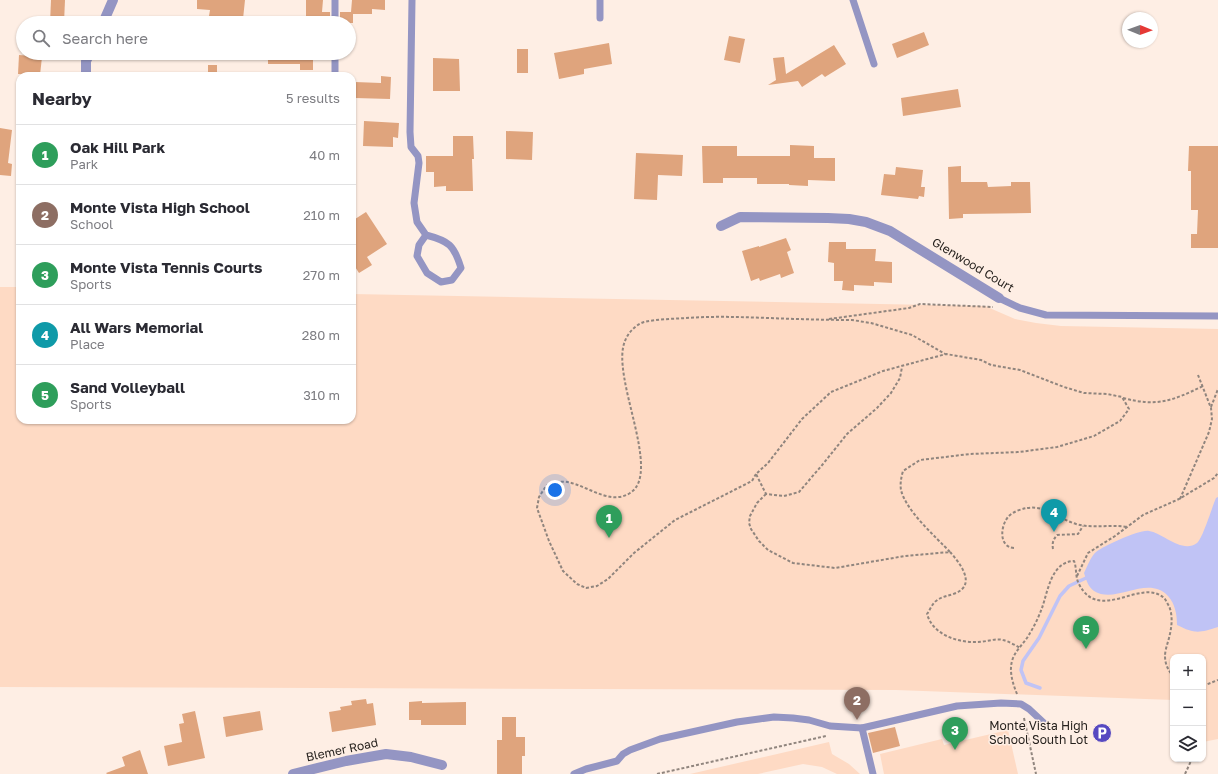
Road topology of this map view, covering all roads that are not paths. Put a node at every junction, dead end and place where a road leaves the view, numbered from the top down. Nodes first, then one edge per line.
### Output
1 (112, 0) edge
2 (335, 0) edge
3 (412, 0) edge
4 (600, 0) edge
5 (853, 0) edge
6 (106, 16) edge
7 (335, 16) edge
8 (600, 18) dead end
9 (86, 60) edge
10 (335, 60) edge
11 (874, 64) dead end
12 (86, 72) edge
13 (335, 72) edge
14 (721, 226) dead end
15 (426, 235) junction
16 (999, 298) joint
17 (1218, 316) edge
18 (1044, 723) dead end
19 (862, 728) junction
20 (442, 765) dead end
21 (293, 774) edge
22 (574, 774) edge
23 (873, 774) edge

1 - 6 street
2 - 7 lane
3 - 15 lane
4 - 8 lane
5 - 11 lane
9 - 12 street
10 - 13 lane
14 - 16 street, Glenwood Court
15 - 15 lane
16 - 17 lane, Glenwood Court
18 - 19 lane
19 - 22 lane
19 - 23 lane
20 - 21 street, Blemer Road

